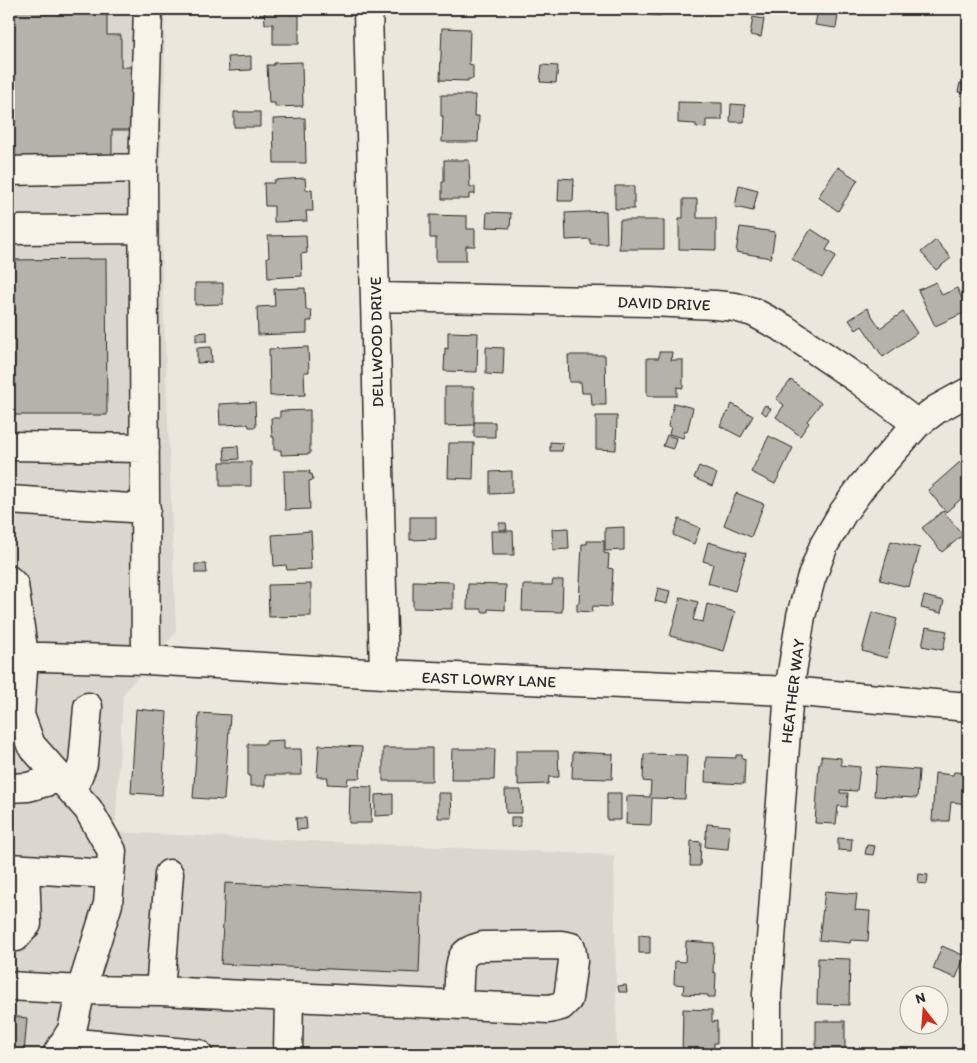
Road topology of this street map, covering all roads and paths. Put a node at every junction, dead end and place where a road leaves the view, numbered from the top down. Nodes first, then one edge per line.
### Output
1 (148, 9) edge
2 (368, 9) edge
3 (143, 168) junction
4 (9, 171) edge
5 (143, 229) junction
6 (9, 230) edge
7 (375, 297) junction
8 (968, 392) edge
9 (917, 424) junction
10 (9, 446) edge
11 (145, 448) junction
12 (9, 500) edge
13 (146, 509) junction
14 (9, 580) edge
15 (17, 656) edge
16 (146, 660) junction
17 (384, 674) junction
18 (789, 691) junction
19 (88, 707) dead end
20 (968, 707) edge
21 (14, 717) edge
22 (66, 784) junction
23 (9, 788) edge
24 (17, 868) edge
25 (110, 874) junction
26 (169, 874) dead end
27 (9, 937) edge
28 (9, 986) edge
29 (81, 990) junction
30 (160, 991) junction
31 (289, 997) junction
32 (458, 1005) dead end
33 (61, 1048) edge
34 (198, 1054) edge
35 (288, 1054) edge
36 (767, 1054) edge

1 - 3 street
2 - 7 street, DELLWOOD DRIVE
3 - 4 street
3 - 5 street
5 - 6 street
5 - 11 street
7 - 9 street, DAVID DRIVE
7 - 17 street, DELLWOOD DRIVE
8 - 9 street, HEATHER WAY
9 - 18 street, HEATHER WAY
10 - 11 street
11 - 13 street
12 - 13 street
13 - 16 street
14 - 15 street
15 - 16 street, EAST LOWRY LANE
15 - 21 street
16 - 17 street, EAST LOWRY LANE
17 - 18 street, EAST LOWRY LANE
18 - 20 street, EAST LOWRY LANE
18 - 36 street, HEATHER WAY
19 - 22 street
21 - 22 street
22 - 23 street
22 - 25 street
24 - 25 street
24 - 27 street
25 - 29 street
26 - 30 street
28 - 29 street
29 - 30 street
29 - 33 street
30 - 31 street
31 - 32 street
31 - 35 street
33 - 34 street

